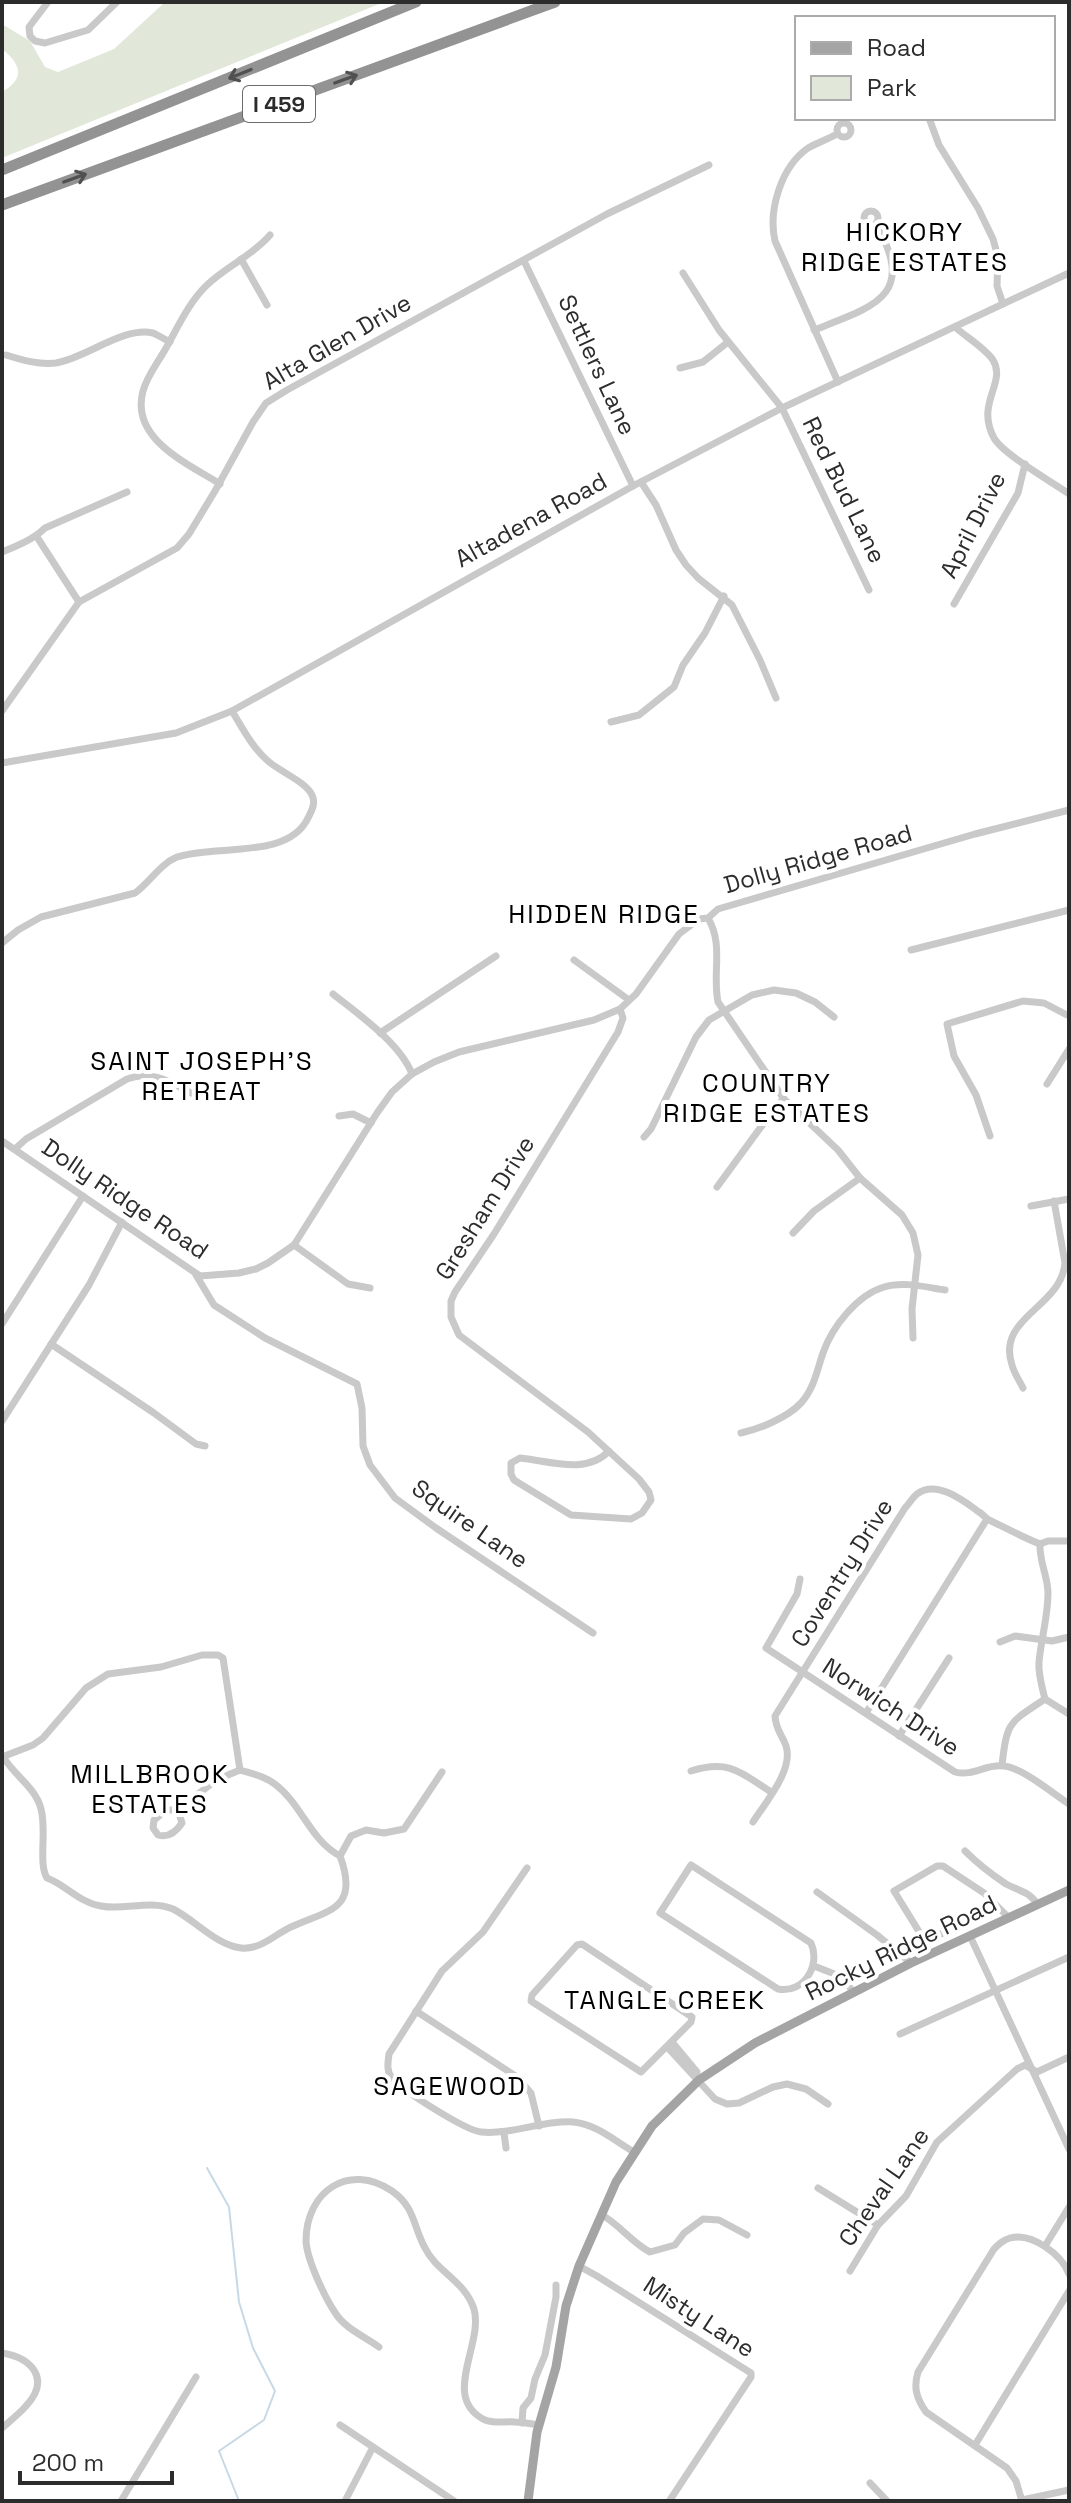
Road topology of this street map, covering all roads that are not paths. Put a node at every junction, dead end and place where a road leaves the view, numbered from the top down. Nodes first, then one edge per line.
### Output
1 (48, 2) edge
2 (117, 2) edge
3 (416, 2) edge
4 (555, 2) edge
5 (930, 120) edge
6 (837, 134) dead end
7 (709, 165) dead end
8 (2, 170) edge
9 (2, 205) edge
10 (876, 224) dead end
11 (270, 235) dead end
12 (241, 259) junction
13 (524, 261) junction
14 (683, 273) dead end
15 (1069, 273) edge
16 (1003, 304) junction
17 (267, 305) dead end
18 (955, 327) junction
19 (814, 330) junction
20 (170, 342) junction
21 (728, 342) junction
22 (6, 355) dead end
23 (680, 368) dead end
24 (838, 382) junction
25 (782, 408) junction
26 (1025, 464) junction
27 (641, 482) junction
28 (220, 484) junction
29 (633, 486) junction
30 (127, 492) dead end
31 (1069, 494) edge
32 (37, 537) junction
33 (2, 552) edge
34 (869, 590) dead end
35 (724, 596) junction
36 (79, 602) junction
37 (954, 604) dead end
38 (776, 698) dead end
39 (2, 711) edge
40 (232, 711) junction
41 (611, 722) dead end
42 (2, 763) edge
43 (1069, 810) edge
44 (1069, 910) edge
45 (708, 918) junction
46 (2, 943) edge
47 (911, 950) dead end
48 (496, 956) dead end
49 (574, 960) dead end
50 (333, 994) dead end
51 (629, 1000) junction
52 (620, 1009) junction
53 (725, 1011) junction
54 (1069, 1016) edge
55 (834, 1017) dead end
56 (380, 1033) junction
57 (1069, 1049) edge
58 (412, 1074) junction
59 (1047, 1084) dead end
60 (191, 1093) dead end
61 (784, 1099) junction
62 (339, 1116) dead end
63 (371, 1123) junction
64 (990, 1136) dead end
65 (644, 1137) dead end
66 (2, 1141) edge
67 (15, 1149) junction
68 (860, 1178) junction
69 (717, 1187) dead end
70 (83, 1196) junction
71 (1069, 1199) edge
72 (1054, 1201) junction
73 (1031, 1206) dead end
74 (122, 1222) junction
75 (793, 1233) dead end
76 (294, 1245) junction
77 (193, 1272) junction
78 (914, 1286) junction
79 (370, 1288) dead end
80 (945, 1290) dead end
81 (2, 1324) edge
82 (913, 1338) dead end
83 (51, 1344) junction
84 (1023, 1388) dead end
85 (2, 1421) edge
86 (741, 1433) dead end
87 (205, 1446) dead end
88 (609, 1451) junction
89 (987, 1519) junction
90 (1069, 1541) edge
91 (1040, 1544) junction
92 (800, 1579) dead end
93 (593, 1633) dead end
94 (1069, 1637) edge
95 (1044, 1640) junction
96 (1000, 1642) dead end
97 (949, 1658) dead end
98 (803, 1674) junction
99 (1045, 1699) junction
100 (866, 1713) junction
101 (1069, 1714) edge
102 (899, 1736) junction
103 (3, 1757) edge
104 (1002, 1765) junction
105 (240, 1770) junction
106 (691, 1771) dead end
107 (442, 1772) dead end
108 (771, 1792) junction
109 (1069, 1804) edge
110 (178, 1810) dead end
111 (753, 1822) dead end
112 (965, 1851) dead end
113 (340, 1856) junction
114 (527, 1868) dead end
115 (1069, 1890) edge
116 (817, 1892) dead end
117 (994, 1903) junction
118 (1038, 1905) junction
119 (1009, 1918) junction
120 (970, 1936) junction
121 (1069, 1957) edge
122 (911, 1963) junction
123 (814, 1966) junction
124 (996, 1991) junction
125 (854, 1993) junction
126 (416, 2011) junction
127 (900, 2034) dead end
128 (669, 2045) junction
129 (1069, 2057) edge
130 (1032, 2069) junction
131 (698, 2078) junction
132 (828, 2104) dead end
133 (539, 2126) junction
134 (504, 2133) junction
135 (506, 2148) dead end
136 (1069, 2149) edge
137 (634, 2152) junction
138 (818, 2188) dead end
139 (1069, 2208) edge
140 (602, 2215) junction
141 (878, 2225) junction
142 (747, 2235) dead end
143 (1045, 2246) junction
144 (579, 2266) junction
145 (850, 2271) dead end
146 (1069, 2274) edge
147 (556, 2285) dead end
148 (1069, 2291) edge
149 (379, 2347) dead end
150 (2, 2353) edge
151 (196, 2377) dead end
152 (522, 2423) junction
153 (340, 2425) dead end
154 (539, 2425) junction
155 (2, 2428) edge
156 (975, 2445) junction
157 (373, 2447) junction
158 (870, 2483) dead end
159 (1069, 2490) edge
160 (670, 2500) edge
161 (121, 2501) edge
162 (345, 2501) edge
163 (454, 2501) edge
164 (528, 2501) edge
165 (887, 2501) edge
166 (1022, 2501) edge

1 - 2 street
3 -> 8 highway, I 459
9 -> 4 highway, I 459
5 - 16 street
6 - 19 street
7 - 13 street, Alta Glen Drive
10 - 19 street
11 - 12 street
12 - 17 street
12 - 20 street
13 - 28 street, Alta Glen Drive
13 - 29 street, Settlers Lane
14 - 21 street, Red Bud Lane
15 - 16 street, Altadena Road
16 - 18 street, Altadena Road
18 - 24 street, Altadena Road
18 - 26 street
19 - 24 street
20 - 22 street
20 - 28 street
21 - 23 street
21 - 25 street, Red Bud Lane
24 - 25 street, Altadena Road
25 - 27 street, Altadena Road
25 - 34 street, Red Bud Lane
26 - 31 street
26 - 37 street, April Drive
27 - 29 street, Altadena Road
27 - 35 street
28 - 36 street, Alta Glen Drive
29 - 40 street, Altadena Road
30 - 32 street
32 - 33 street
32 - 36 street
35 - 38 street
35 - 41 street
36 - 39 street, Alta Glen Drive
40 - 42 street, Altadena Road
40 - 46 street
43 - 45 street, Dolly Ridge Road
44 - 47 street
45 - 51 street, Dolly Ridge Road
45 - 53 street
48 - 56 street
49 - 51 street
50 - 56 street
51 - 52 street, Dolly Ridge Road
52 - 58 street, Dolly Ridge Road
52 - 88 street, Gresham Drive
53 - 55 street
53 - 61 street
53 - 65 street
54 - 64 street
56 - 58 street
57 - 59 street
58 - 63 street, Dolly Ridge Road
60 - 67 street
61 - 68 street
61 - 69 street
62 - 63 street
63 - 76 street, Dolly Ridge Road
66 - 67 street, Dolly Ridge Road
67 - 70 street, Dolly Ridge Road
68 - 75 street
68 - 78 street
70 - 74 street, Dolly Ridge Road
70 - 81 street
71 - 72 street
72 - 73 street
72 - 84 street
74 - 77 street, Dolly Ridge Road
74 - 83 street
76 - 77 street, Dolly Ridge Road
76 - 79 street
77 - 93 street, Squire Lane
78 - 80 street
78 - 82 street
78 - 86 street
83 - 85 street
83 - 87 street
88 - 88 street, Gresham Drive
89 - 91 street, Coventry Drive
89 - 98 street, Coventry Drive
89 - 100 street
90 - 91 street
91 - 95 street
92 - 98 street, Norwich Drive
94 - 95 street
95 - 96 street
95 - 99 street
97 - 102 street
98 - 100 street, Norwich Drive
98 - 108 street, Coventry Drive
99 - 101 street
99 - 104 street
100 - 102 street, Norwich Drive
102 - 104 street, Norwich Drive
103 - 105 street
103 - 113 street
104 - 109 street
105 - 110 street
105 - 113 street
106 - 108 street
107 - 113 street
108 - 111 street, Coventry Drive
112 - 118 street
114 - 126 street
115 - 118 main road, Rocky Ridge Road
116 - 122 street
117 - 117 street
117 - 119 street
118 - 119 main road, Rocky Ridge Road
119 - 120 main road, Rocky Ridge Road
120 - 122 main road, Rocky Ridge Road
120 - 124 street
121 - 124 street
122 - 125 main road, Rocky Ridge Road
123 - 123 street
123 - 125 street
124 - 127 street
124 - 130 street
125 - 131 main road, Rocky Ridge Road
126 - 133 street
126 - 134 street
128 - 128 street
128 - 131 street
129 - 130 street, Cheval Lane
130 - 136 street
130 - 141 street, Cheval Lane
131 - 132 street
131 - 137 main road, Rocky Ridge Road
133 - 134 street
133 - 137 street
134 - 135 street
137 - 140 main road, Rocky Ridge Road
138 - 141 street
139 - 143 street
140 - 142 street
140 - 144 main road, Rocky Ridge Road
141 - 145 street, Cheval Lane
143 - 146 street
143 - 156 street
144 - 154 main road, Rocky Ridge Road
144 - 160 street, Misty Lane
147 - 152 street
148 - 156 street
149 - 152 street
150 - 155 street
151 - 161 street
152 - 154 street
153 - 157 street
154 - 164 main road, Rocky Ridge Road
156 - 166 street
157 - 162 street
157 - 163 street
158 - 165 street
159 - 166 street

